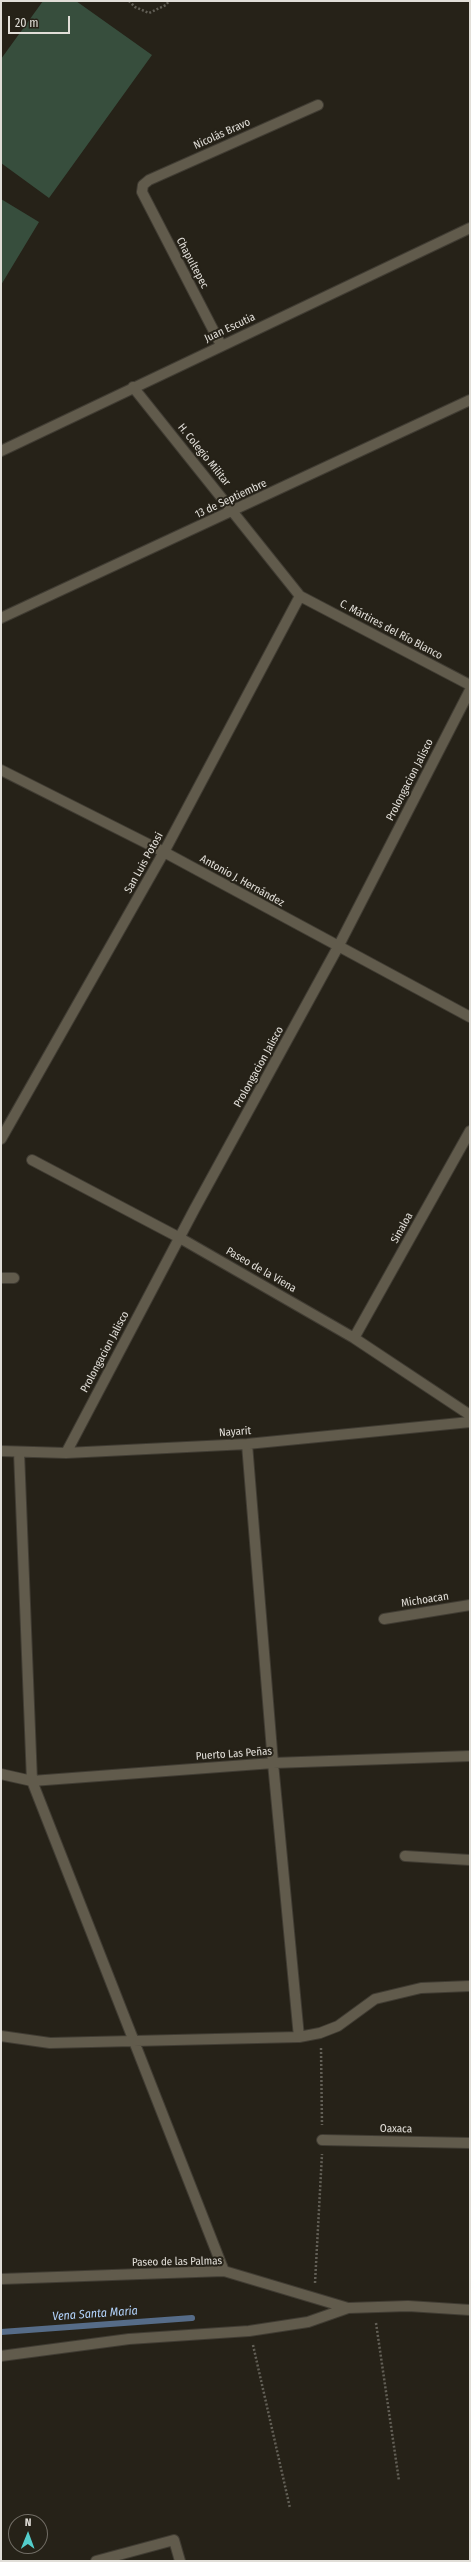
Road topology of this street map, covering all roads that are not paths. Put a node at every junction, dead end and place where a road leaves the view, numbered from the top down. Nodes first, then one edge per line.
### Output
1 (318, 105) dead end
2 (142, 192) joint
3 (470, 228) edge
4 (222, 345) junction
5 (133, 387) junction
6 (470, 400) edge
7 (1, 451) edge
8 (233, 512) junction
9 (300, 596) junction
10 (1, 618) edge
11 (470, 685) edge
12 (470, 690) edge
13 (1, 770) edge
14 (164, 852) junction
15 (338, 947) junction
16 (470, 1017) edge
17 (470, 1130) edge
18 (1, 1139) edge
19 (32, 1160) dead end
20 (180, 1238) junction
21 (1, 1278) edge
22 (14, 1278) dead end
23 (354, 1338) junction
24 (470, 1415) edge
25 (470, 1422) edge
26 (247, 1444) junction
27 (1, 1451) edge
28 (19, 1452) junction
29 (66, 1453) junction
30 (470, 1605) edge
31 (384, 1619) dead end
32 (470, 1756) edge
33 (273, 1763) junction
34 (1, 1774) edge
35 (32, 1781) junction
36 (405, 1856) dead end
37 (470, 1860) edge
38 (470, 1986) edge
39 (1, 2036) edge
40 (299, 2037) junction
41 (132, 2040) junction
42 (322, 2140) road end
43 (470, 2143) edge
44 (224, 2272) junction
45 (1, 2280) edge
46 (348, 2308) junction
47 (470, 2310) edge
48 (1, 2356) edge
49 (96, 2561) edge
50 (180, 2561) edge

1 - 2 street, Nicolás Bravo
2 - 4 street, Chapultepec
3 - 4 street, Juan Escutia
4 - 5 street, Juan Escutia
5 - 7 street, Juan Escutia
5 - 8 street, H. Colegio Militar
6 - 8 street, 13 de Septiembre
8 - 9 street, H. Colegio Militar
8 - 10 street, 13 de Septiembre
9 - 11 street, C. Mártires del Río Blanco
9 - 14 street, San Luis Potosi
12 - 15 street, Prolongacion Jalisco
13 - 14 street, Antonio J. Hernández
14 - 15 street, Antonio J. Hernández
14 - 18 street, San Luis Potosi
15 - 16 street, Antonio J. Hernández
15 - 20 street, Prolongacion Jalisco
17 - 23 street, Sinaloa
19 - 20 street, Paseo de la Viena
20 - 23 street, Paseo de la Viena
20 - 29 street, Prolongacion Jalisco
21 - 22 street
23 - 24 street, Paseo de la Viena
25 - 26 street, Nayarit
26 - 29 street, Nayarit
26 - 33 street
27 - 28 street, Nayarit
28 - 29 street, Nayarit
28 - 35 street
30 - 31 street, Michoacan
32 - 33 street, Puerto Las Peñas
33 - 35 street, Puerto Las Peñas
33 - 40 street
34 - 35 street, Puerto Las Peñas
35 - 41 street
36 - 37 street
38 - 40 street
39 - 41 street
40 - 41 street
41 - 44 street
42 - 43 street, Oaxaca
44 - 45 street, Paseo de las Palmas
44 - 46 street, Paseo de las Palmas
46 - 47 street, Paseo de las Palmas
46 - 48 street, Paseo de las Palmas
49 - 50 street

